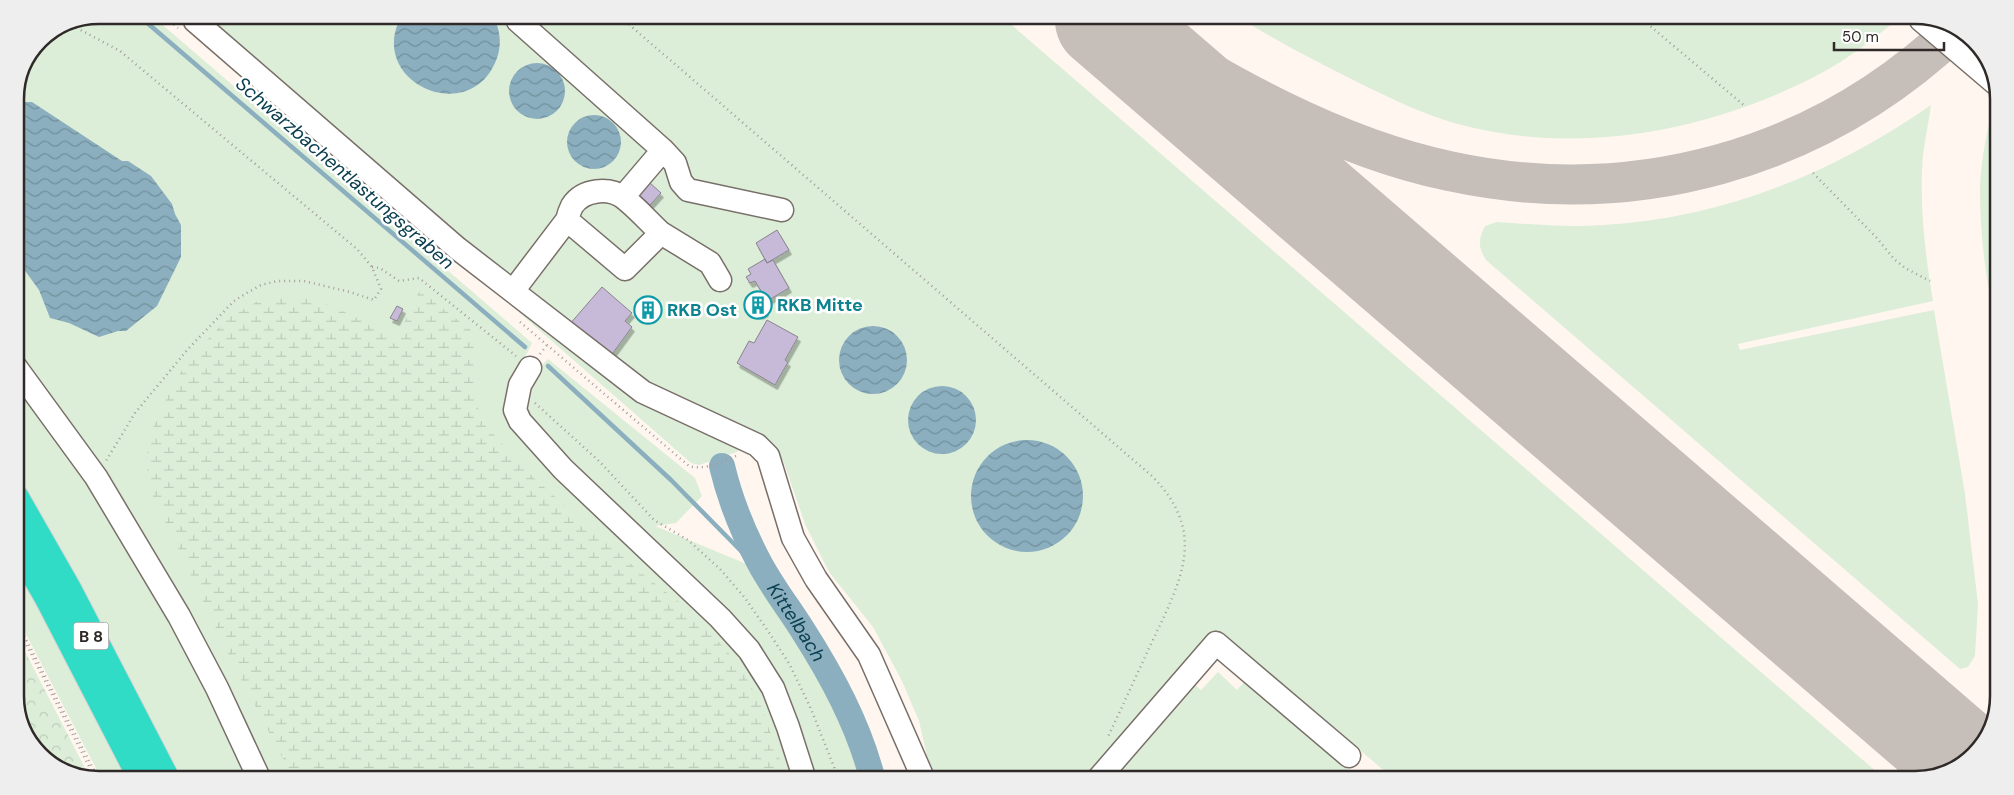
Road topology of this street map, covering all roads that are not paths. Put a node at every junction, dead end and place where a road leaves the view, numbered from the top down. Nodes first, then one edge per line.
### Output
1 (198, 24) edge
2 (521, 24) edge
3 (1927, 25) edge
4 (1987, 76) edge
5 (664, 150) junction
6 (623, 197) junction
7 (782, 210) dead end
8 (567, 220) junction
9 (661, 233) junction
10 (720, 280) dead end
11 (513, 290) junction
12 (530, 368) road end
13 (24, 378) edge
14 (24, 514) edge
15 (24, 555) edge
16 (1349, 756) dead end
17 (138, 771) edge
18 (161, 771) edge
19 (256, 771) edge
20 (802, 771) edge
21 (920, 771) edge
22 (1105, 771) edge

1 - 11 lane
2 - 5 lane
3 - 4 lane
5 - 6 lane
5 - 7 lane
6 - 8 lane
6 - 9 lane
8 - 9 lane
8 - 11 lane
9 - 10 lane
11 - 21 lane
12 - 20 lane
13 - 19 lane
14 - 18 highway, B 8
15 - 17 highway, B 8
16 - 22 lane

